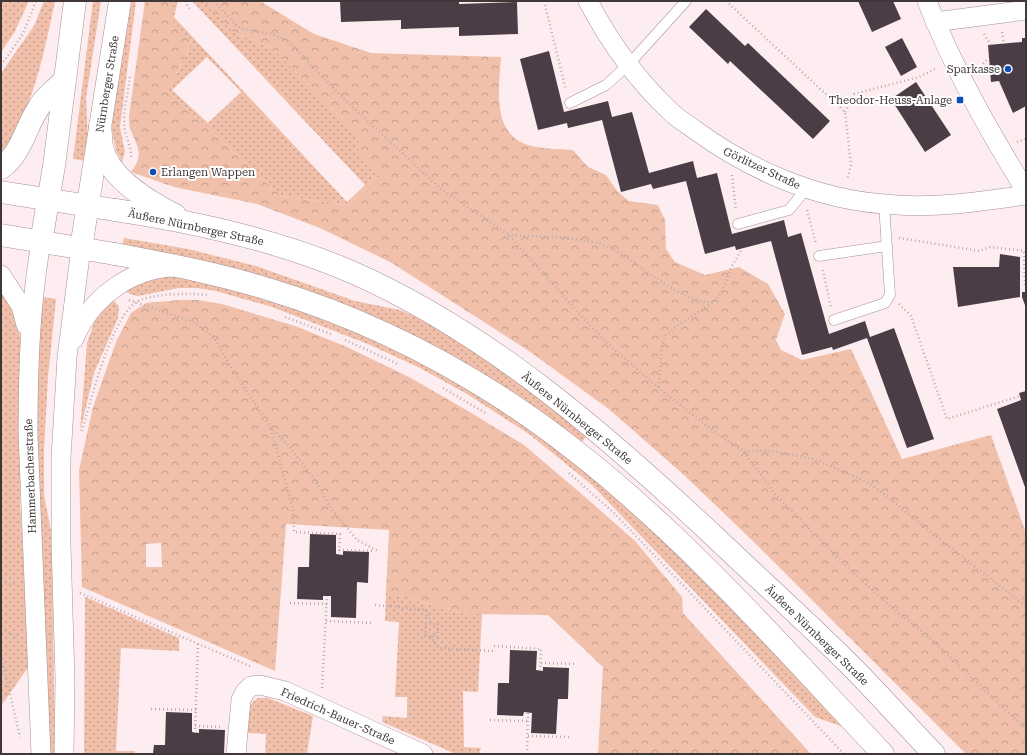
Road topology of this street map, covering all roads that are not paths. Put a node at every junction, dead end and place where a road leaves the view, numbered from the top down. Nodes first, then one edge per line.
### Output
1 (75, 1) edge
2 (120, 1) edge
3 (588, 1) edge
4 (686, 1) edge
5 (927, 1) edge
6 (1026, 10) edge
7 (935, 22) junction
8 (629, 64) junction
9 (64, 80) junction
10 (570, 103) road end
11 (100, 125) junction
12 (1, 168) edge
13 (807, 188) junction
14 (1026, 191) edge
15 (1, 192) edge
16 (1026, 195) edge
17 (49, 200) junction
18 (884, 204) junction
19 (88, 206) junction
20 (193, 224) junction
21 (738, 224) road end
22 (5, 236) edge
23 (41, 242) junction
24 (887, 242) junction
25 (81, 248) junction
26 (819, 256) dead end
27 (184, 267) junction
28 (1, 275) edge
29 (834, 320) dead end
30 (29, 338) junction
31 (67, 357) junction
32 (41, 754) edge
33 (64, 754) edge
34 (236, 754) edge
35 (423, 754) edge
36 (883, 754) edge
37 (934, 754) edge

1 - 9 main road
2 - 11 main road, Nürnberger Straße
3 - 8 street, Görlitzer Straße
4 - 8 lane
5 - 7 street
6 - 7 street
7 - 14 street
8 - 10 lane
8 - 13 street, Görlitzer Straße
9 - 12 main road
9 - 17 main road
11 - 19 main road, Nürnberger Straße
11 - 20 main road
13 - 18 street, Görlitzer Straße
13 - 21 lane
15 - 17 main road, Äußere Nürnberger Straße
16 - 18 street, Görlitzer Straße
17 - 19 main road, Äußere Nürnberger Straße
17 - 23 main road, Hammerbacherstraße
18 - 24 lane
19 - 20 main road, Äußere Nürnberger Straße
19 - 25 main road
20 - 37 main road, Äußere Nürnberger Straße
22 - 23 main road
23 - 25 main road
23 - 30 street, Hammerbacherstraße
24 - 26 lane
24 - 29 lane
25 - 27 main road
25 - 31 street
27 - 31 street
27 - 36 main road
28 - 30 street
30 - 32 street, Hammerbacherstraße
31 - 33 street
34 - 35 street, Friedrich-Bauer-Straße

